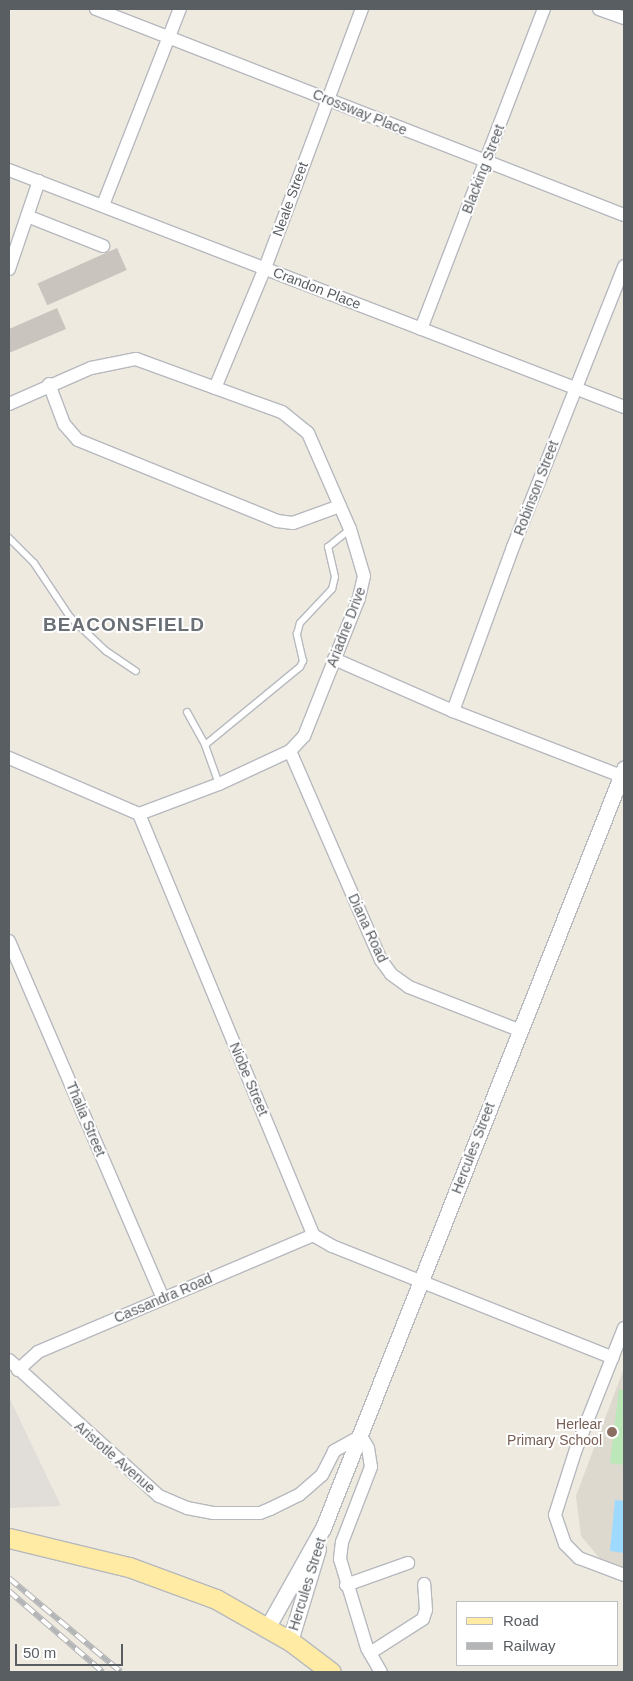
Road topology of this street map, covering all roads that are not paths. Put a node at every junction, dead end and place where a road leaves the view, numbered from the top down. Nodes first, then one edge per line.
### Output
1 (96, 9) edge
2 (180, 9) edge
3 (362, 9) edge
4 (544, 9) edge
5 (599, 9) edge
6 (624, 18) edge
7 (169, 38) junction
8 (327, 99) junction
9 (486, 163) junction
10 (9, 170) edge
11 (40, 181) junction
12 (103, 205) junction
13 (624, 215) edge
14 (27, 216) junction
15 (104, 246) dead end
16 (624, 266) edge
17 (9, 268) edge
18 (265, 268) junction
19 (421, 329) junction
20 (49, 384) junction
21 (215, 388) junction
22 (576, 388) junction
23 (9, 404) edge
24 (624, 407) edge
25 (340, 506) junction
26 (350, 529) junction
27 (9, 538) edge
28 (334, 659) junction
29 (136, 671) dead end
30 (454, 711) junction
31 (187, 712) dead end
32 (205, 745) junction
33 (290, 751) junction
34 (9, 758) edge
35 (623, 774) edge
36 (220, 784) junction
37 (139, 814) junction
38 (9, 940) edge
39 (519, 1030) junction
40 (313, 1235) junction
41 (422, 1280) junction
42 (162, 1297) junction
43 (624, 1328) edge
44 (612, 1358) junction
45 (9, 1360) edge
46 (18, 1370) junction
47 (361, 1436) junction
48 (323, 1528) junction
49 (9, 1538) edge
50 (408, 1563) dead end
51 (624, 1575) edge
52 (424, 1584) dead end
53 (346, 1585) junction
54 (267, 1628) junction
55 (290, 1640) junction
56 (370, 1653) junction
57 (331, 1672) edge
58 (382, 1672) edge

1 - 7 street, Crossway Place
2 - 7 street
3 - 8 street, Neale Street
4 - 9 street, Blacking Street
5 - 6 street
7 - 8 street, Crossway Place
7 - 12 street
8 - 9 street, Crossway Place
8 - 18 street, Neale Street
9 - 13 street, Crossway Place
9 - 19 street, Blacking Street
10 - 11 street, Crandon Place
11 - 12 street, Crandon Place
11 - 14 street
12 - 18 street, Crandon Place
14 - 15 street
14 - 17 street
16 - 22 street, Robinson Street
18 - 19 street, Crandon Place
18 - 21 street, Neale Street
19 - 22 street, Crandon Place
20 - 21 street, Ariadne Drive
20 - 23 street, Ariadne Drive
20 - 25 street
21 - 25 street, Ariadne Drive
22 - 24 street, Crandon Place
22 - 30 street, Robinson Street
25 - 26 street, Ariadne Drive
26 - 28 street, Ariadne Drive
26 - 32 lane
27 - 29 lane
28 - 30 street
28 - 33 street, Ariadne Drive
30 - 35 street
31 - 32 lane
32 - 36 lane
33 - 36 street, Ariadne Drive
33 - 39 street, Diana Road
34 - 37 street
35 - 39 street, Hercules Street
36 - 37 street, Ariadne Drive
37 - 40 street, Niobe Street
38 - 42 street, Thalia Street
39 - 41 street, Hercules Street
40 - 41 street
40 - 42 street, Cassandra Road
41 - 44 street
41 - 47 street, Hercules Street
42 - 46 street, Cassandra Road
43 - 44 street
44 - 51 street
45 - 46 street, Aristotle Avenue
46 - 47 street, Aristotle Avenue
47 - 48 street, Hercules Street
47 - 53 street
48 - 54 street, Hercules Street
48 - 55 street, Hercules Street
49 - 54 main road
50 - 53 street
52 - 56 street
53 - 56 street
54 - 55 main road
55 - 57 main road
56 - 58 street

